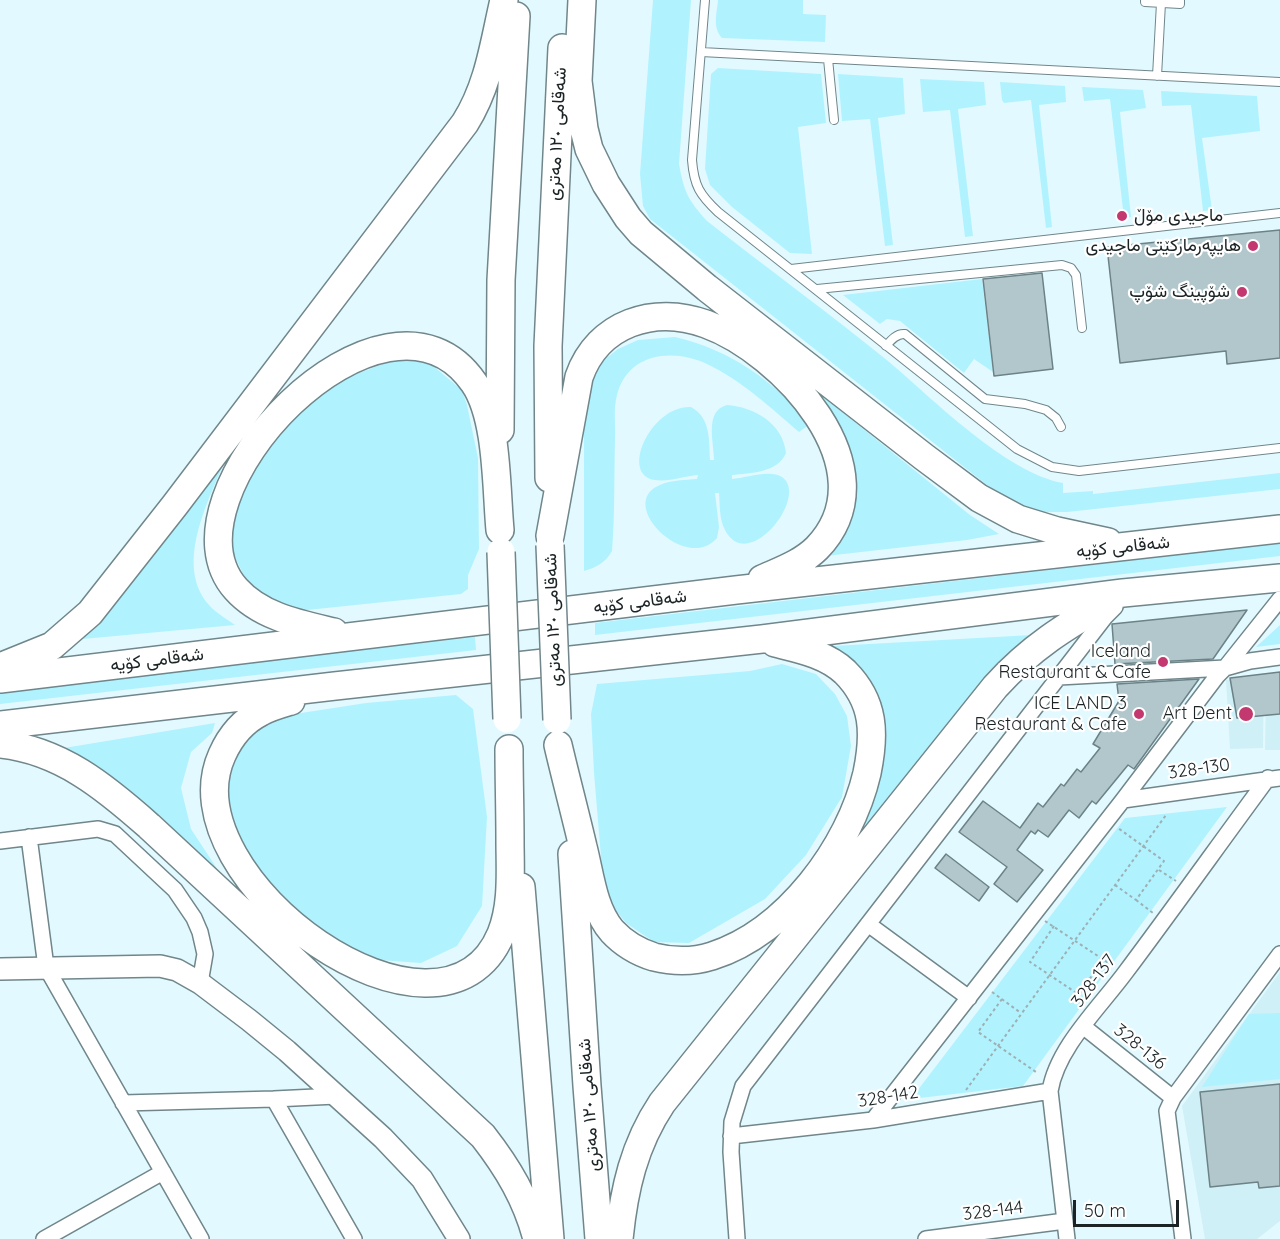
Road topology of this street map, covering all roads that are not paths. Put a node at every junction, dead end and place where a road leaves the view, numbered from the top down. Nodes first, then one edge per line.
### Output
1 (504, 0) edge
2 (517, 0) edge
3 (567, 0) edge
4 (582, 0) edge
5 (705, 0) edge
6 (1145, 0) edge
7 (1180, 0) edge
8 (1161, 3) junction
9 (701, 52) junction
10 (828, 59) junction
11 (1158, 76) junction
12 (1280, 82) edge
13 (834, 120) dead end
14 (1280, 213) edge
15 (790, 269) junction
16 (817, 289) junction
17 (1082, 328) dead end
18 (886, 346) junction
19 (1061, 427) dead end
20 (1280, 448) edge
21 (1280, 529) edge
22 (550, 540) junction
23 (500, 541) junction
24 (1136, 546) junction
25 (1280, 578) edge
26 (736, 590) junction
27 (1125, 594) junction
28 (1280, 599) edge
29 (353, 637) junction
30 (762, 639) junction
31 (1280, 657) edge
32 (0, 668) edge
33 (1225, 668) junction
34 (1059, 677) junction
35 (0, 679) edge
36 (335, 686) junction
37 (0, 725) edge
38 (557, 733) junction
39 (0, 744) edge
40 (509, 749) junction
41 (1274, 778) edge
42 (1123, 800) junction
43 (30, 837) junction
44 (0, 841) edge
45 (868, 924) junction
46 (1280, 954) edge
47 (46, 967) junction
48 (0, 969) edge
49 (200, 983) junction
50 (969, 998) junction
51 (1084, 1027) junction
52 (1050, 1091) junction
53 (336, 1096) junction
54 (1173, 1098) junction
55 (274, 1099) junction
56 (123, 1103) junction
57 (873, 1120) junction
58 (731, 1136) junction
59 (163, 1172) junction
60 (1065, 1221) junction
61 (44, 1239) edge
62 (201, 1239) edge
63 (354, 1239) edge
64 (459, 1239) edge
65 (537, 1239) edge
66 (550, 1239) edge
67 (599, 1239) edge
68 (619, 1239) edge
69 (737, 1239) edge
70 (926, 1239) edge
71 (1067, 1239) edge
72 (1183, 1239) edge

1 - 32 highway
2 - 23 highway
3 - 22 highway, شەقامی ١٢٠ مەتری
4 - 24 highway
5 - 9 lane
6 - 8 lane
7 - 8 lane
8 - 11 lane
9 - 10 lane
9 - 15 lane
10 - 11 lane
10 - 13 lane
11 - 12 lane
14 - 15 lane
15 - 16 lane
16 - 17 lane
16 - 18 lane
18 - 19 lane
18 - 20 lane
21 - 24 highway, شەقامی کۆیە
22 - 26 highway
22 - 38 highway, شەقامی ١٢٠ مەتری, bridge
23 - 29 highway
23 - 40 highway, bridge
24 - 26 highway, شەقامی کۆیە
25 - 27 highway
26 - 29 highway, شەقامی کۆیە
27 - 30 highway
27 - 34 street
27 - 68 highway
28 - 33 street
29 - 35 highway, شەقامی کۆیە
30 - 36 highway
30 - 38 highway
31 - 33 street
33 - 34 street
33 - 42 street
34 - 45 street
36 - 37 highway
36 - 40 highway
38 - 67 highway, شەقامی ١٢٠ مەتری
39 - 65 highway
40 - 66 highway
41 - 42 street, 328-130
41 - 51 street, 328-137
42 - 50 street
43 - 44 street
43 - 47 street
43 - 49 street
45 - 50 street
45 - 58 street
46 - 54 street
47 - 48 street
47 - 49 street
47 - 56 street
49 - 53 street
50 - 57 street
51 - 52 street, 328-137
51 - 54 street, 328-136
52 - 57 street, 328-142
52 - 60 street, 328-137
53 - 55 street
53 - 64 street
54 - 72 street
55 - 56 street
55 - 63 street
56 - 59 street
57 - 58 street, 328-142
58 - 69 street
59 - 61 street
59 - 62 street
60 - 70 street, 328-144
60 - 71 street, 328-137

